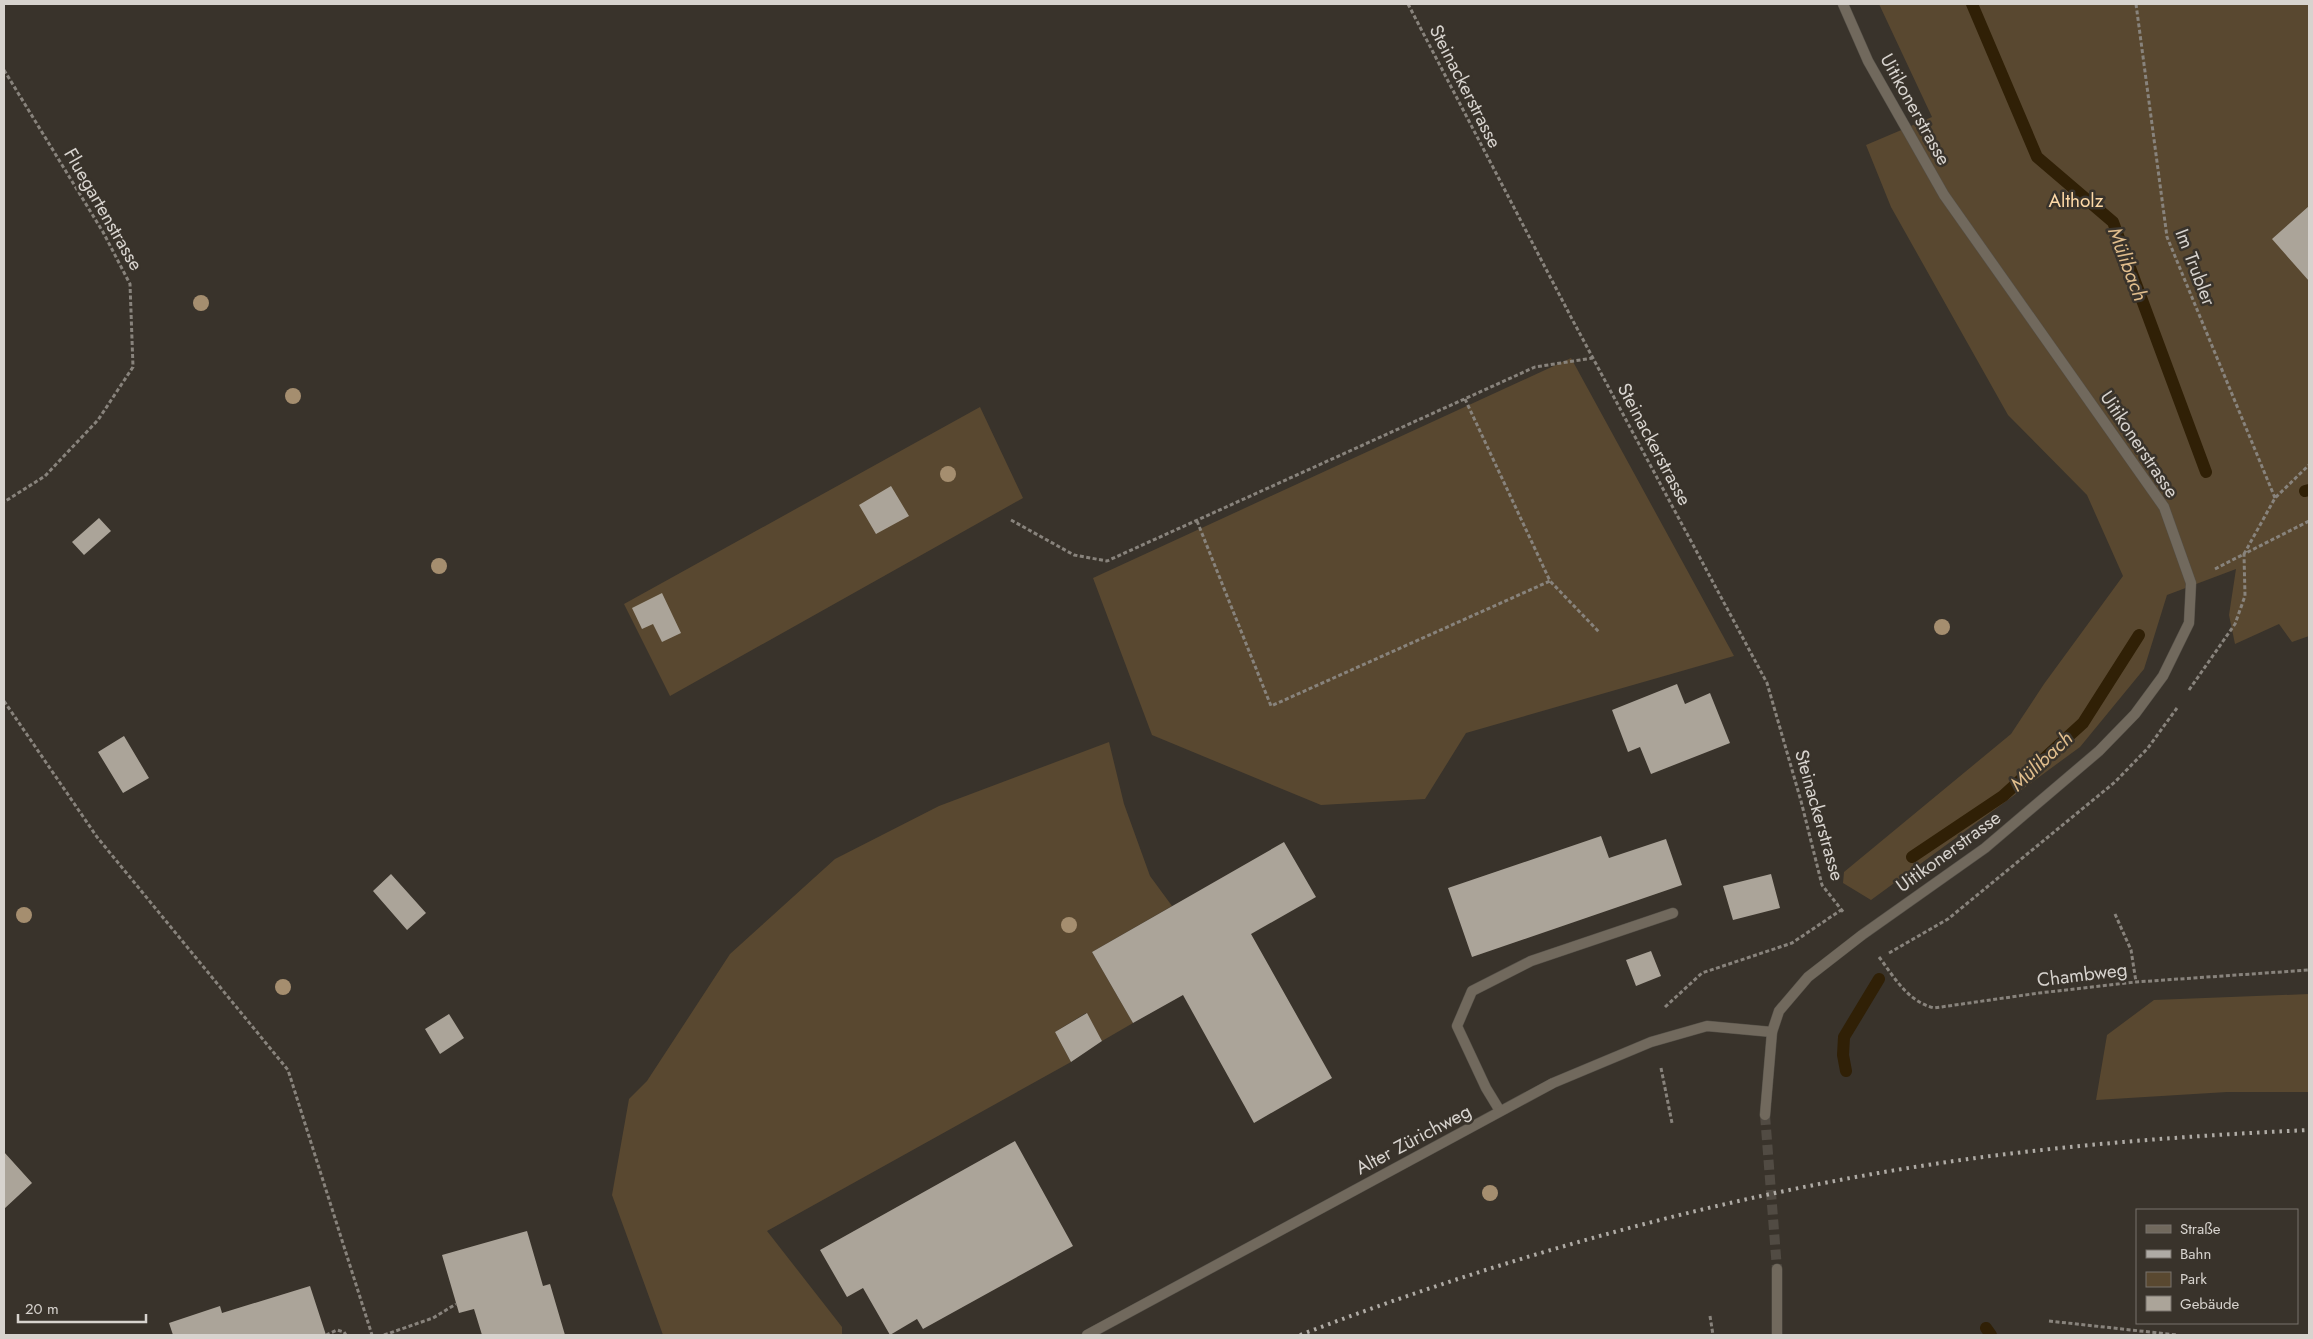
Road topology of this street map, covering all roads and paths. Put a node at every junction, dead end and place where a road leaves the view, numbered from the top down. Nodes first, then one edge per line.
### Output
1 (1408, 4) edge
2 (1843, 4) edge
3 (2136, 4) edge
4 (4, 70) edge
5 (1593, 358) junction
6 (1466, 399) junction
7 (2309, 465) edge
8 (2275, 498) junction
9 (4, 502) edge
10 (1011, 520) dead end
11 (1197, 521) junction
12 (2309, 521) edge
13 (2244, 554) junction
14 (1550, 581) junction
15 (2191, 583) junction
16 (1599, 632) dead end
17 (4, 701) edge
18 (1673, 913) dead end
19 (2115, 914) dead end
20 (1880, 958) dead end
21 (2309, 970) edge
22 (2136, 982) junction
23 (1772, 1032) junction
24 (1651, 1042) junction
25 (1500, 1111) junction
26 (1765, 1115) tunnel mouth
27 (1672, 1123) dead end
28 (1777, 1268) tunnel mouth
29 (456, 1304) dead end
30 (1710, 1316) dead end
31 (2049, 1321) dead end
32 (326, 1335) edge
33 (346, 1335) edge
34 (372, 1335) edge
35 (384, 1335) edge
36 (1087, 1335) edge
37 (1713, 1335) edge
38 (1777, 1335) edge
39 (2177, 1335) edge

1 - 5 path, Steinackerstrasse
2 - 15 street, Uitikonerstrasse
3 - 8 path, Im Trubler
4 - 9 path, Fluegartenstrasse
5 - 6 path
5 - 24 path, Steinackerstrasse
6 - 11 path
6 - 14 path
7 - 8 path
8 - 13 path
10 - 11 path
11 - 14 path
12 - 13 path
13 - 15 path
14 - 16 path
15 - 23 street, Uitikonerstrasse
17 - 34 path
18 - 25 street
19 - 22 path
20 - 22 path, Chambweg
21 - 22 path, Chambweg
23 - 24 street, Alter Zürichweg
23 - 26 street, Uitikonerstrasse
24 - 25 street, Alter Zürichweg
24 - 27 path
25 - 36 street, Alter Zürichweg
28 - 38 street
29 - 35 path
30 - 37 path
31 - 39 path
32 - 33 path

